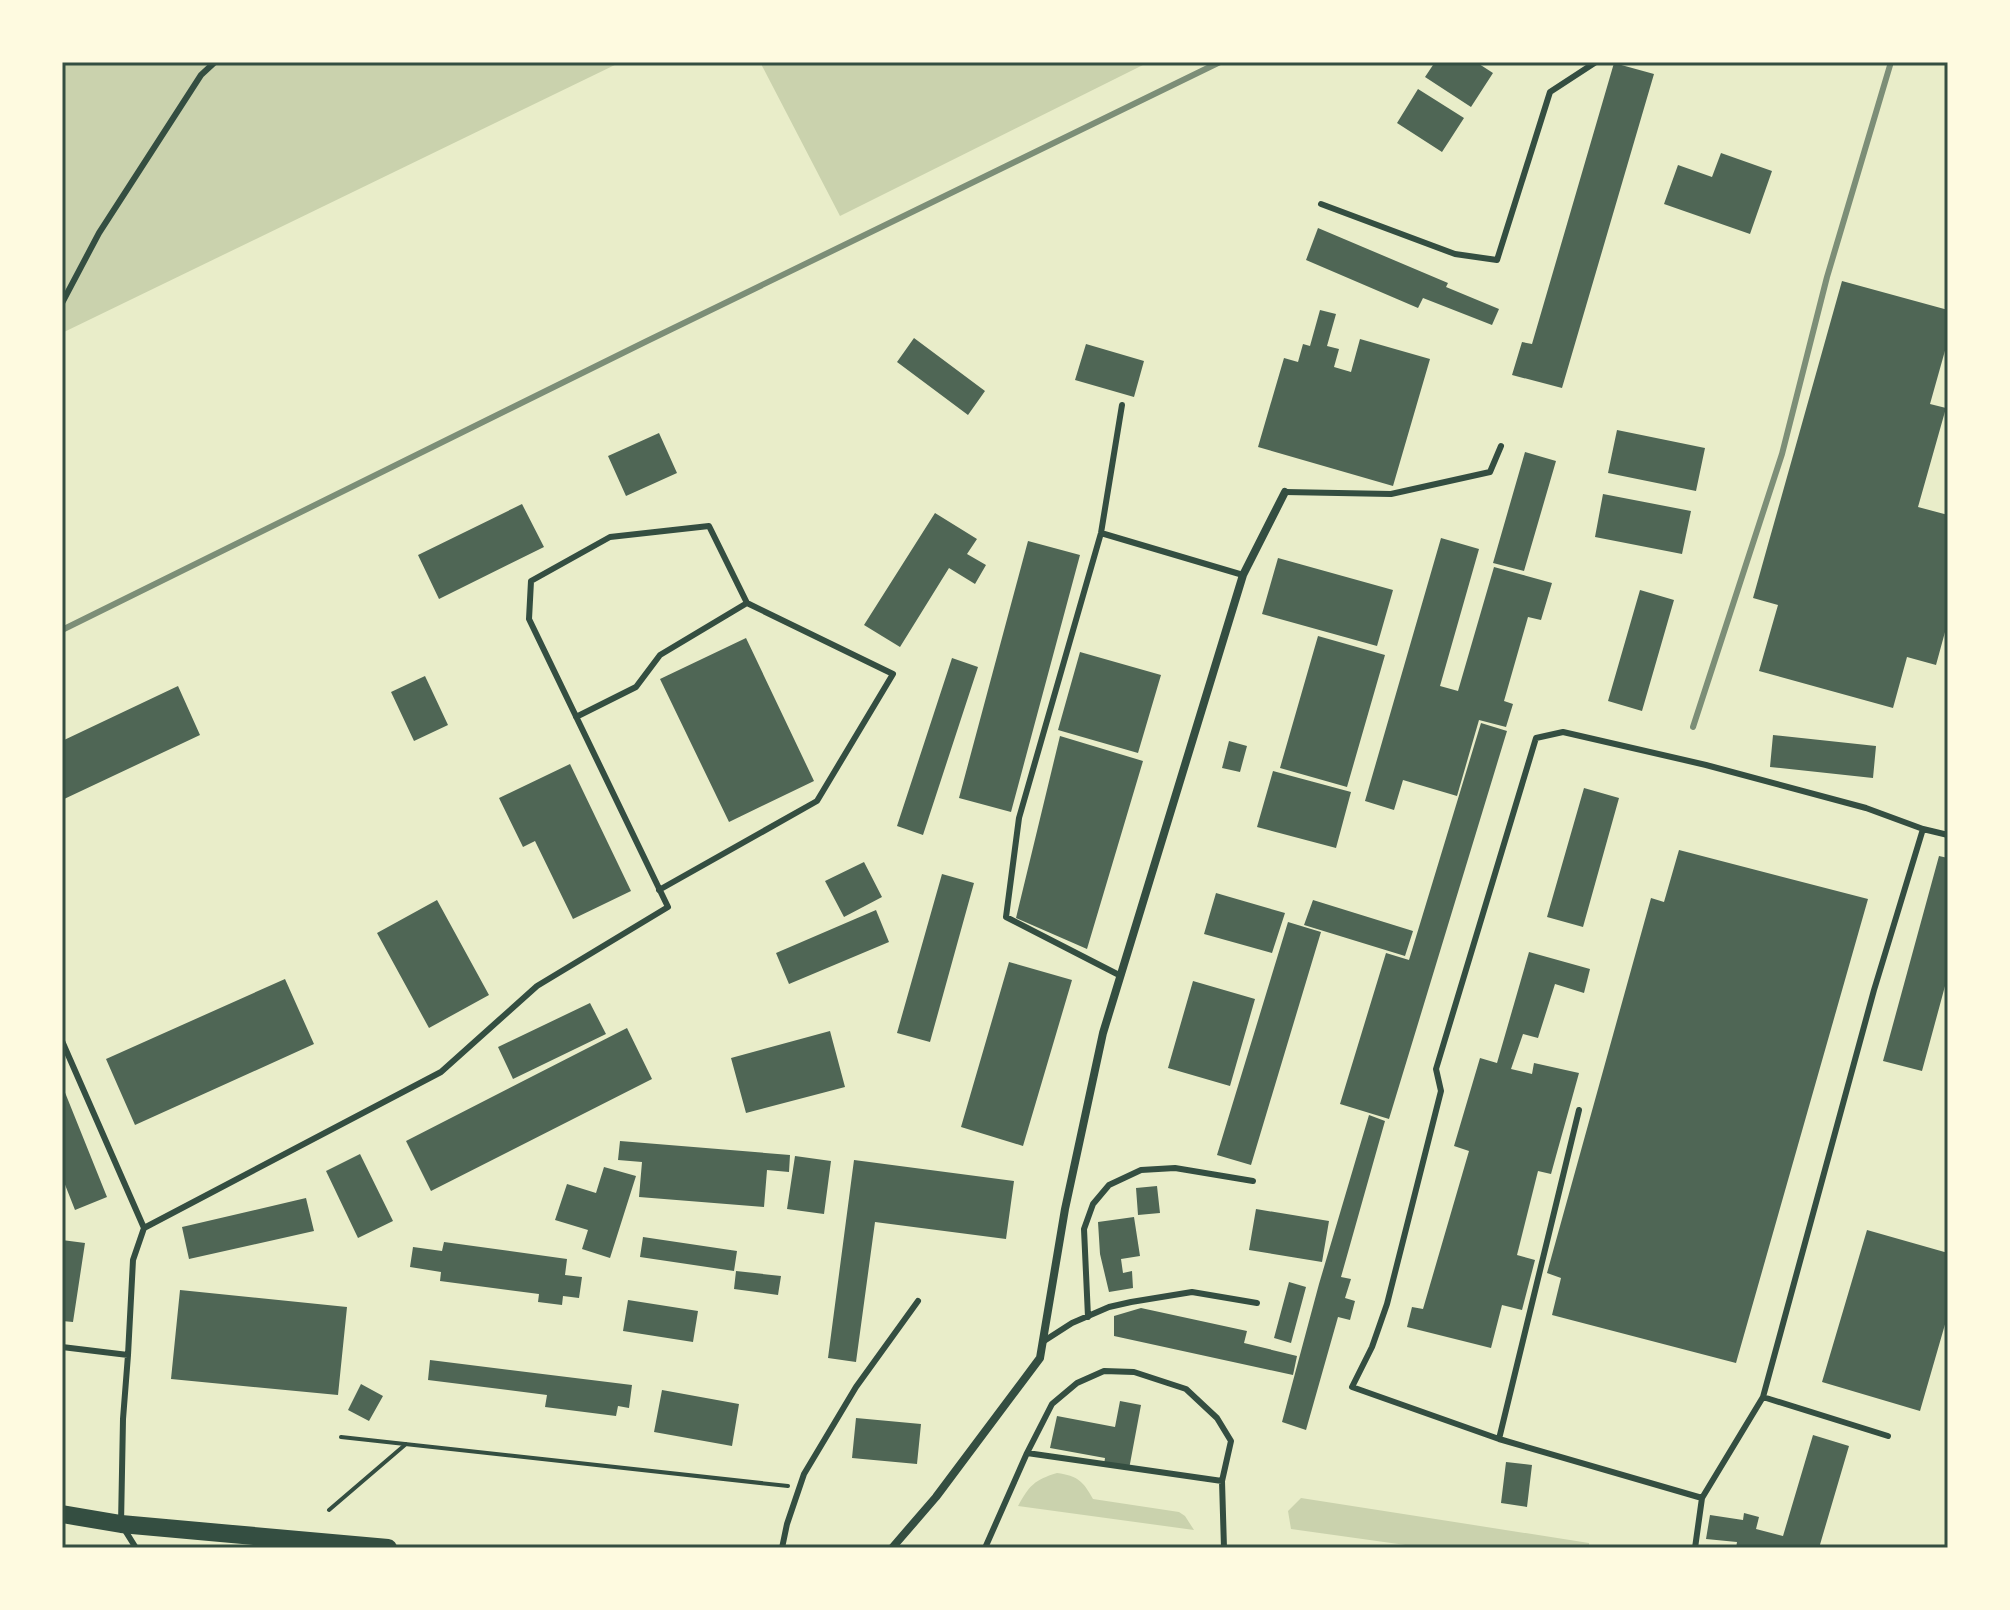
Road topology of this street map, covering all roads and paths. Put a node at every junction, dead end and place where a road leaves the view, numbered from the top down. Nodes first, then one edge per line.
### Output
1 (215, 62) edge
2 (1596, 62) edge
3 (1321, 204) dead end
4 (62, 303) edge
5 (1122, 405) dead end
6 (1501, 446) dead end
7 (1285, 492) joint
8 (1101, 533) junction
9 (1243, 575) junction
10 (747, 603) junction
11 (576, 717) junction
12 (1923, 829) junction
13 (1948, 835) edge
14 (659, 890) junction
15 (1121, 976) junction
16 (62, 1041) edge
17 (1579, 1110) dead end
18 (1253, 1181) dead end
19 (144, 1228) junction
20 (918, 1301) dead end
21 (1257, 1303) dead end
22 (1088, 1317) junction
23 (1043, 1341) junction
24 (62, 1347) edge
25 (128, 1355) junction
26 (1763, 1397) junction
27 (1888, 1436) dead end
28 (341, 1437) dead end
29 (1499, 1439) junction
30 (406, 1444) junction
31 (1027, 1453) junction
32 (1222, 1481) junction
33 (800, 1487) junction
34 (1702, 1498) junction
35 (329, 1510) dead end
36 (62, 1514) edge
37 (121, 1524) junction
38 (235, 1541) edge
39 (136, 1548) edge
40 (388, 1548) edge
41 (782, 1548) edge
42 (892, 1548) edge
43 (985, 1548) edge
44 (1224, 1548) edge
45 (1695, 1548) edge

1 - 4 lane
2 - 3 lane
5 - 8 lane
6 - 7 lane
7 - 9 street
8 - 9 lane
8 - 15 lane
9 - 15 street
10 - 11 lane
10 - 11 lane
10 - 14 lane
11 - 14 lane
12 - 13 lane
12 - 26 lane
12 - 29 lane
14 - 19 lane
15 - 23 street
16 - 19 lane
17 - 29 lane
18 - 22 lane
19 - 25 lane
20 - 33 lane
21 - 22 lane
22 - 23 lane
23 - 42 street
24 - 25 lane
25 - 37 lane
26 - 27 lane
26 - 34 lane
28 - 30 path
29 - 34 lane
30 - 33 path
30 - 35 path
31 - 32 lane
31 - 32 lane
31 - 43 lane
32 - 44 lane
33 - 41 lane
34 - 45 lane
36 - 37 main road
37 - 38 main road
37 - 39 lane
38 - 40 main road

